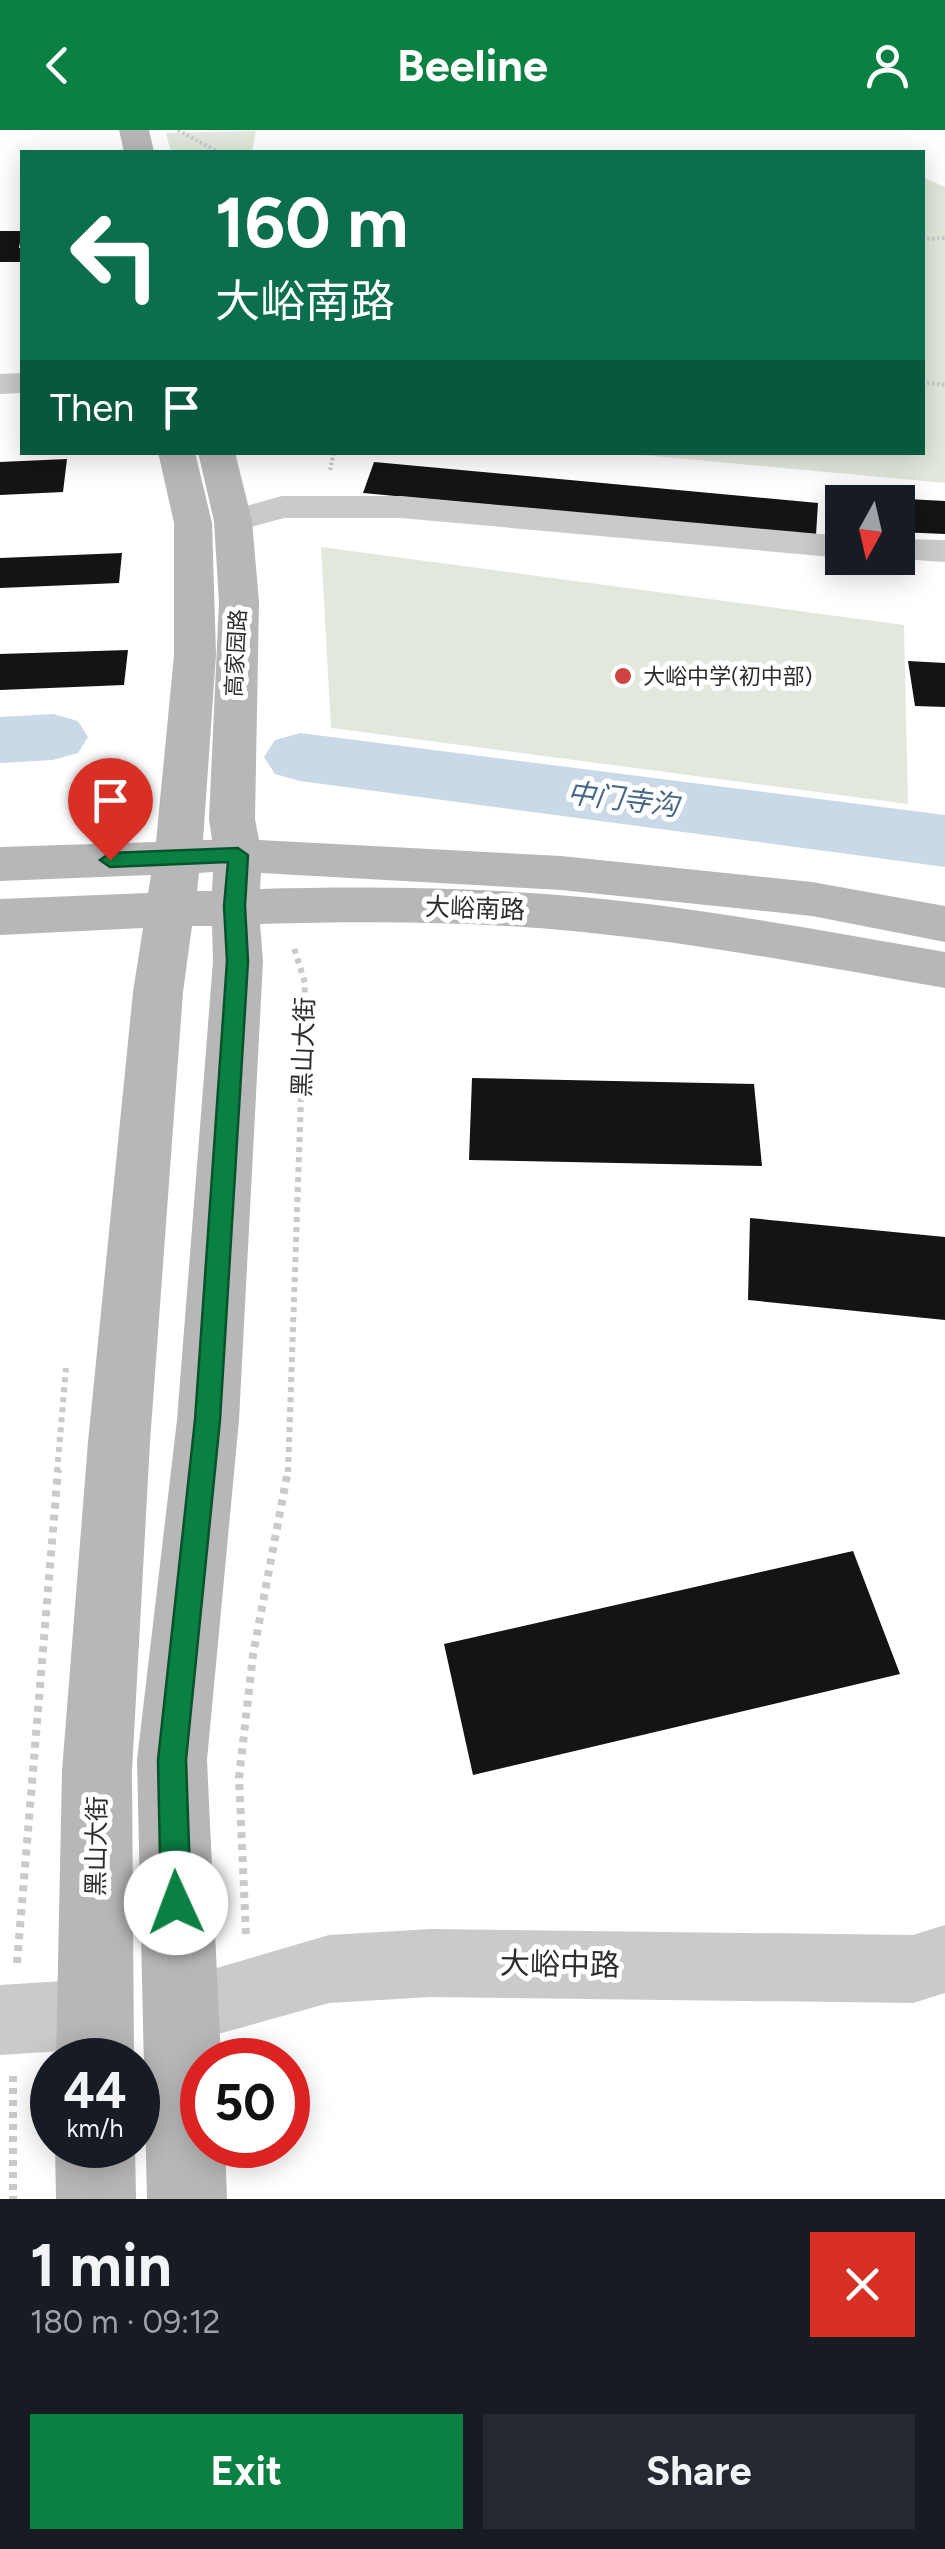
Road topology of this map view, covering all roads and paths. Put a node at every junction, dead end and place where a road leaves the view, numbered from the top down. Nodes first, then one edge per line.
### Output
1 (178, 130) edge
2 (214, 150) edge
3 (177, 455) edge
4 (217, 455) edge
5 (233, 521) junction
6 (825, 545) edge
7 (915, 550) edge
8 (945, 551) edge
9 (0, 864) edge
10 (220, 886) junction
11 (0, 916) edge
12 (945, 924) edge
13 (945, 970) edge
14 (945, 1959) edge
15 (248, 1991) junction
16 (179, 2010) junction
17 (0, 2020) edge
18 (95, 2037) edge
19 (95, 2168) edge
20 (96, 2199) edge
21 (187, 2199) edge

1 - 2 path
3 - 10 main road, 高家园路
4 - 5 main road, 高家园路
5 - 6 street
5 - 10 main road, 高家园路
7 - 8 street
9 - 10 main road, 大峪南路
10 - 11 main road, 大峪南路
10 - 12 main road, 大峪南路
10 - 13 main road, 大峪南路
10 - 15 path, 黑山大街
10 - 16 main road
10 - 18 main road, 黑山大街
14 - 15 street, 大峪中路
15 - 16 street, 大峪中路
16 - 21 main road
17 - 18 street
19 - 20 main road

